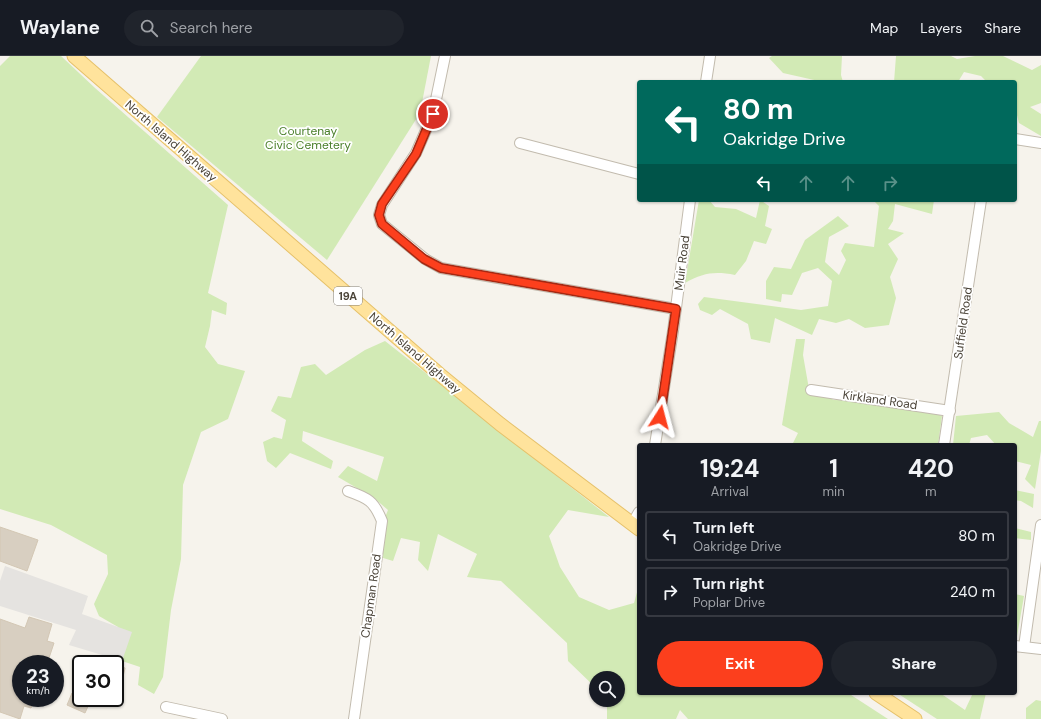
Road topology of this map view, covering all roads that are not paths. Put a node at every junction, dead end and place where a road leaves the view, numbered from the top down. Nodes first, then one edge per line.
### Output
1 (74, 56) edge
2 (445, 56) edge
3 (710, 56) edge
4 (706, 80) edge
5 (1017, 140) edge
6 (520, 143) dead end
7 (1041, 143) edge
8 (637, 173) edge
9 (690, 202) edge
10 (981, 202) edge
11 (676, 309) junction
12 (811, 390) dead end
13 (950, 410) junction
14 (655, 443) edge
15 (944, 443) edge
16 (348, 491) dead end
17 (1041, 525) edge
18 (636, 527) edge
19 (1020, 646) edge
20 (1041, 649) edge
21 (879, 695) edge
22 (166, 707) dead end
23 (222, 719) edge
24 (354, 719) edge
25 (915, 719) edge

1 - 18 main road, North Island Highway / 19A
2 - 11 street
3 - 4 street
5 - 7 street
6 - 8 street
9 - 11 street, Muir Road
10 - 13 street, Suffield Road
11 - 14 street, Muir Road
12 - 13 street, Kirkland Road
13 - 15 street, Suffield Road
16 - 24 street, Chapman Road
17 - 19 street
19 - 20 street
21 - 25 main road
22 - 23 street

